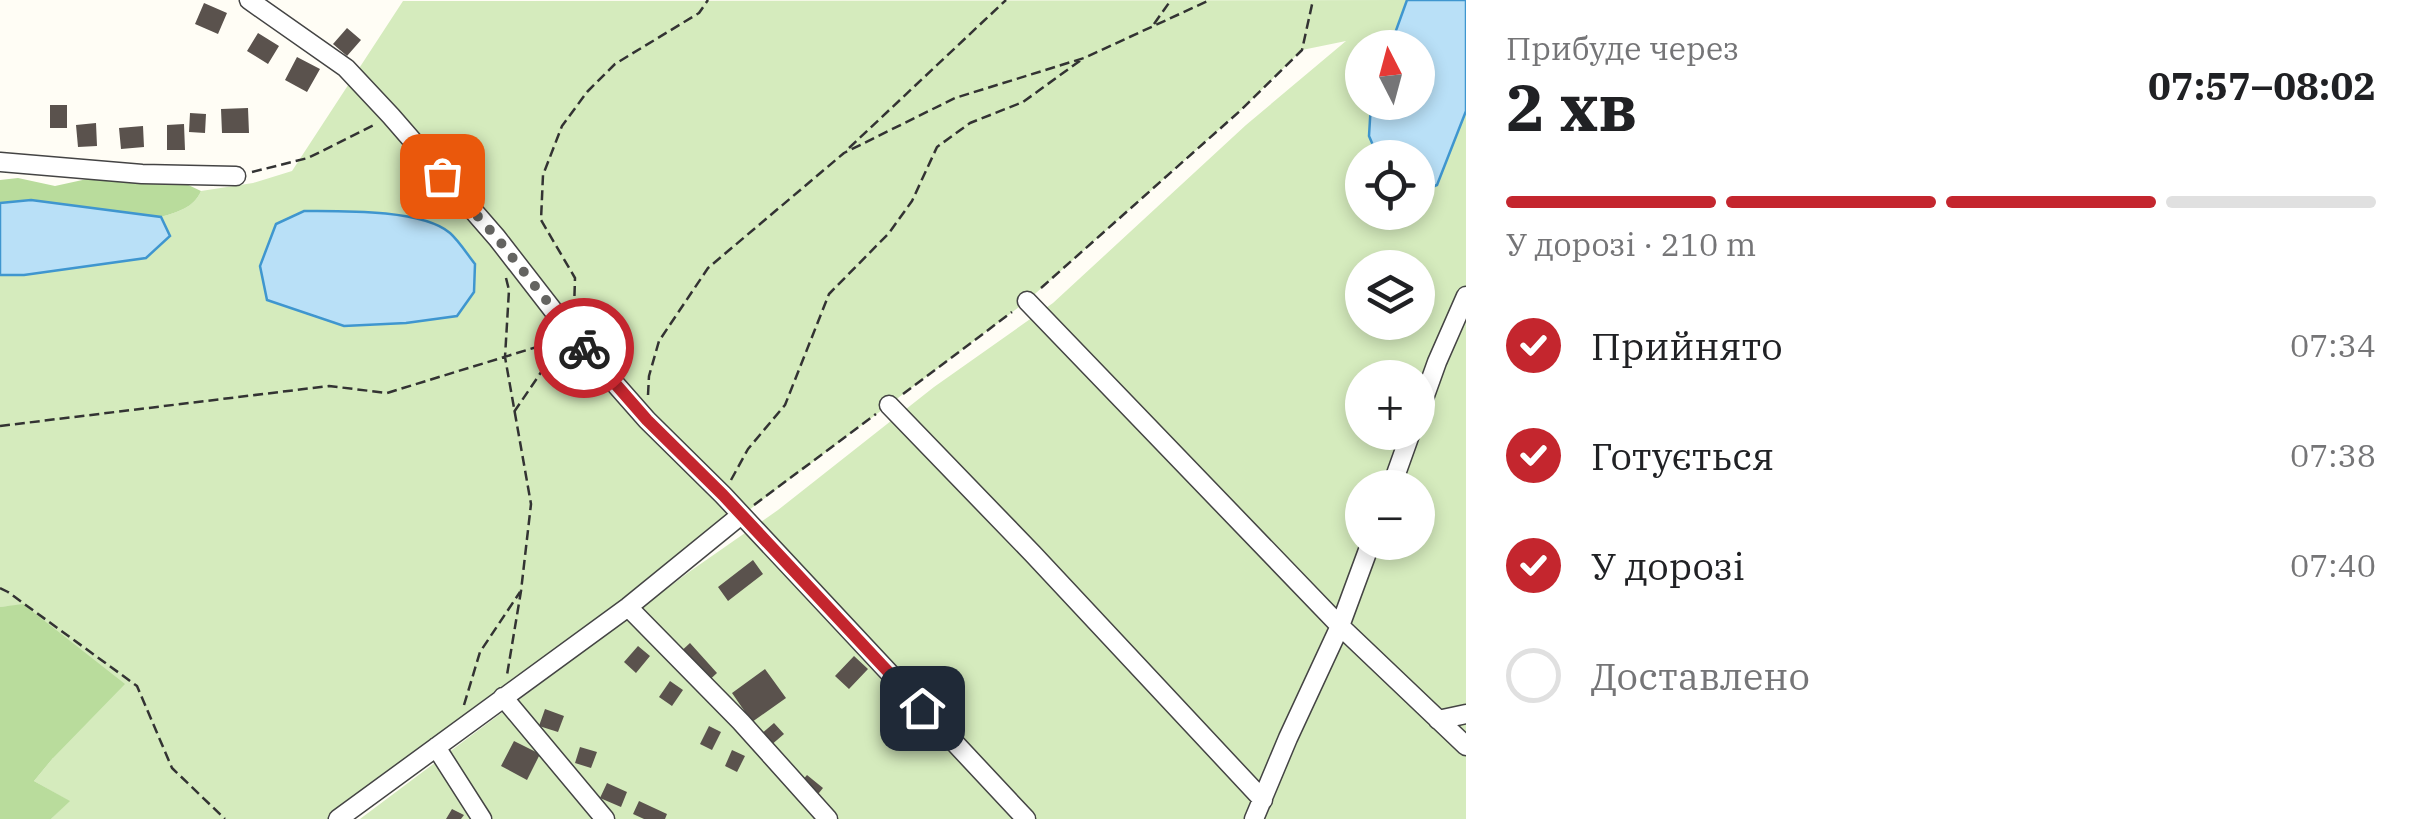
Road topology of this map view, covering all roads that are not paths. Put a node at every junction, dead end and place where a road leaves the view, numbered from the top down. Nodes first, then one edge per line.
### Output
1 (249, 0) edge
2 (0, 162) edge
3 (236, 176) road end
4 (1466, 296) edge
5 (1027, 301) dead end
6 (1435, 368) edge
7 (889, 404) dead end
8 (741, 515) junction
9 (1364, 560) edge
10 (628, 607) junction
11 (1340, 626) junction
12 (504, 697) junction
13 (1466, 714) edge
14 (1438, 720) junction
15 (1466, 746) edge
16 (436, 747) junction
17 (1262, 800) junction
18 (338, 819) edge
19 (482, 819) edge
20 (606, 819) edge
21 (828, 819) edge
22 (1026, 819) edge
23 (1254, 819) edge

1 - 8 street
2 - 3 street
4 - 6 street
5 - 11 street
7 - 17 street
8 - 10 street
8 - 22 street
9 - 11 street
10 - 12 street
10 - 21 street
11 - 14 street
11 - 17 street
12 - 16 street
12 - 20 street
13 - 14 street
14 - 15 street
16 - 18 street
16 - 19 street
17 - 23 street

